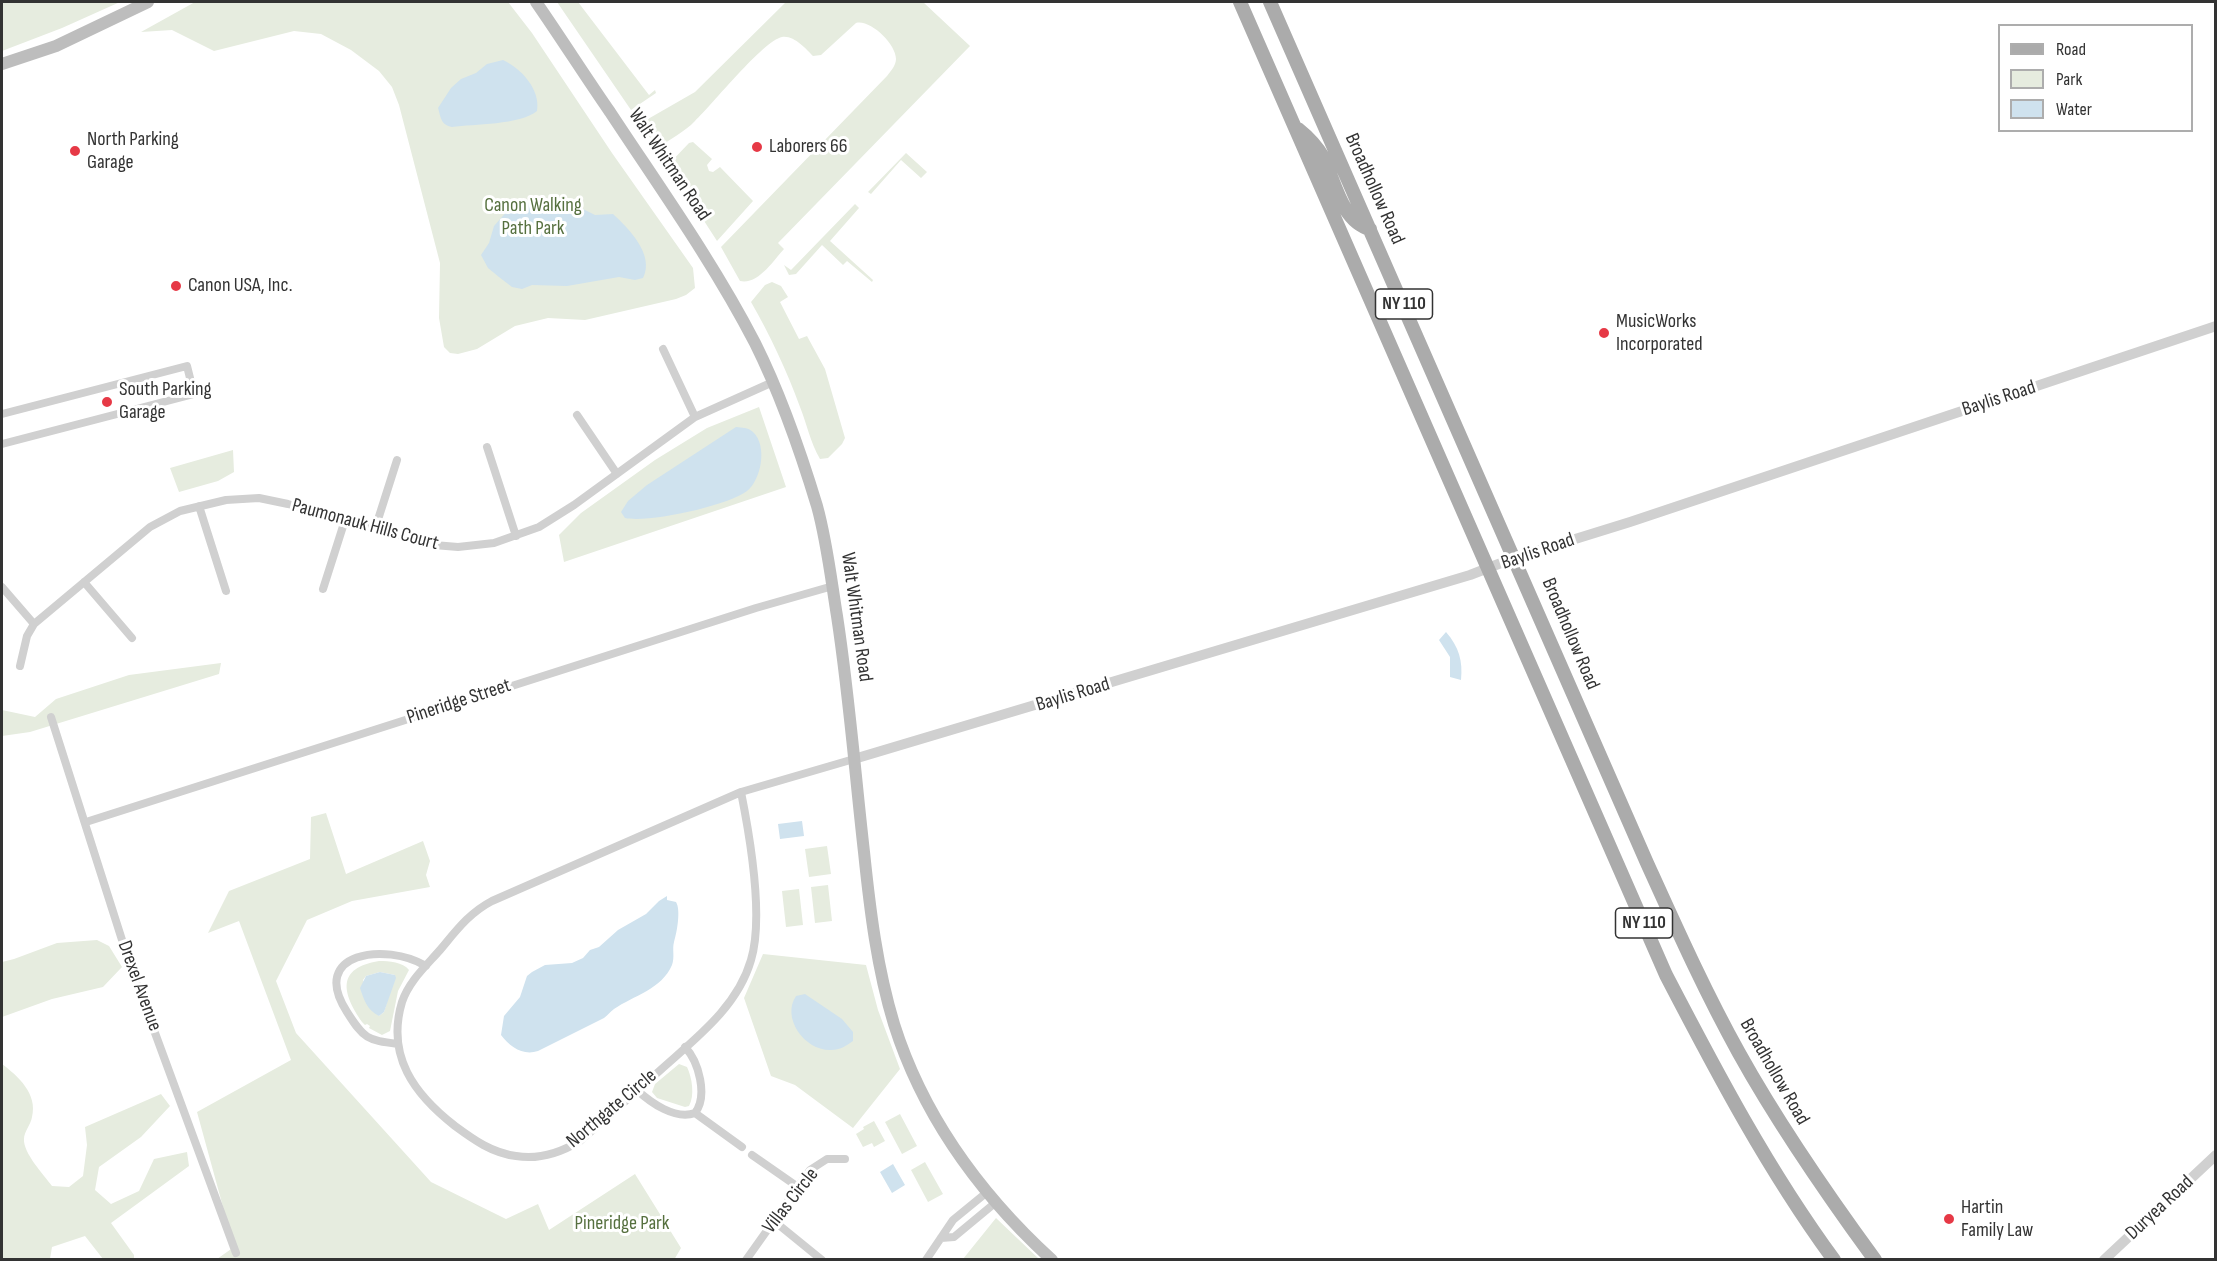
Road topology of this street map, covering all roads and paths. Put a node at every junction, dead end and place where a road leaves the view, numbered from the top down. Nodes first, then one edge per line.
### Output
1 (148, 2) edge
2 (536, 2) edge
3 (1240, 2) edge
4 (1270, 2) edge
5 (2, 64) edge
6 (1297, 127) junction
7 (1370, 229) junction
8 (2216, 326) edge
9 (663, 349) dead end
10 (773, 382) junction
11 (2, 414) edge
12 (577, 415) dead end
13 (695, 417) junction
14 (2, 444) edge
15 (487, 447) dead end
16 (397, 460) dead end
17 (617, 474) junction
18 (199, 506) junction
19 (345, 520) junction
20 (375, 529) junction
21 (516, 536) junction
22 (1514, 558) junction
23 (1488, 569) junction
24 (84, 582) junction
25 (832, 586) junction
26 (2, 587) edge
27 (322, 589) dead end
28 (226, 591) dead end
29 (34, 624) junction
30 (132, 638) dead end
31 (20, 666) dead end
32 (51, 717) dead end
33 (854, 759) junction
34 (741, 792) junction
35 (86, 822) junction
36 (426, 966) junction
37 (398, 1044) junction
38 (685, 1047) junction
39 (637, 1090) junction
40 (695, 1113) junction
41 (742, 1147) dead end
42 (752, 1155) dead end
43 (2216, 1155) edge
44 (845, 1159) dead end
45 (798, 1187) junction
46 (987, 1193) junction
47 (995, 1203) junction
48 (774, 1221) junction
49 (941, 1238) junction
50 (236, 1253) dead end
51 (746, 1260) edge
52 (822, 1260) edge
53 (926, 1260) edge
54 (1052, 1260) edge
55 (1834, 1260) edge
56 (1875, 1260) edge
57 (2104, 1260) edge

1 - 5 main road
2 - 10 main road, Walt Whitman Road
3 - 6 main road, NY 110
4 - 7 main road, Broadhollow Road / NY 110
6 - 7 main road
6 - 23 main road, NY 110
7 - 22 main road, Broadhollow Road / NY 110
8 - 22 street, Baylis Road
9 - 13 street
10 - 13 street, Paumonauk Hills Court
10 - 25 main road, Walt Whitman Road
11 - 14 street
12 - 17 street
13 - 17 street, Paumonauk Hills Court
15 - 21 street
16 - 20 street
17 - 21 street, Paumonauk Hills Court
18 - 19 street, Paumonauk Hills Court
18 - 24 street, Paumonauk Hills Court
18 - 28 street
19 - 20 street, Paumonauk Hills Court
19 - 27 street
20 - 21 street, Paumonauk Hills Court
22 - 23 street, Baylis Road
22 - 56 main road, Broadhollow Road / NY 110
23 - 33 street, Baylis Road
23 - 55 main road, NY 110
24 - 29 street, Paumonauk Hills Court
24 - 30 street
25 - 33 main road, Walt Whitman Road
25 - 35 street, Pineridge Street
26 - 29 street
29 - 31 street, Paumonauk Hills Court
32 - 35 street, Drexel Avenue
33 - 34 street, Northgate Circle
33 - 46 main road, Walt Whitman Road
34 - 36 street, Northgate Circle
34 - 38 street, Northgate Circle
35 - 50 street, Drexel Avenue
36 - 37 street, Northgate Circle
36 - 37 street
37 - 39 street, Northgate Circle
38 - 39 street, Northgate Circle
38 - 40 street
39 - 40 street
40 - 41 street
42 - 45 street
43 - 57 street, Duryea Road
44 - 45 street, Villas Circle
45 - 48 street, Villas Circle
46 - 47 main road, Walt Whitman Road
46 - 49 street
47 - 49 street
47 - 54 main road, Walt Whitman Road
48 - 51 street, Villas Circle
48 - 52 street
49 - 53 street

